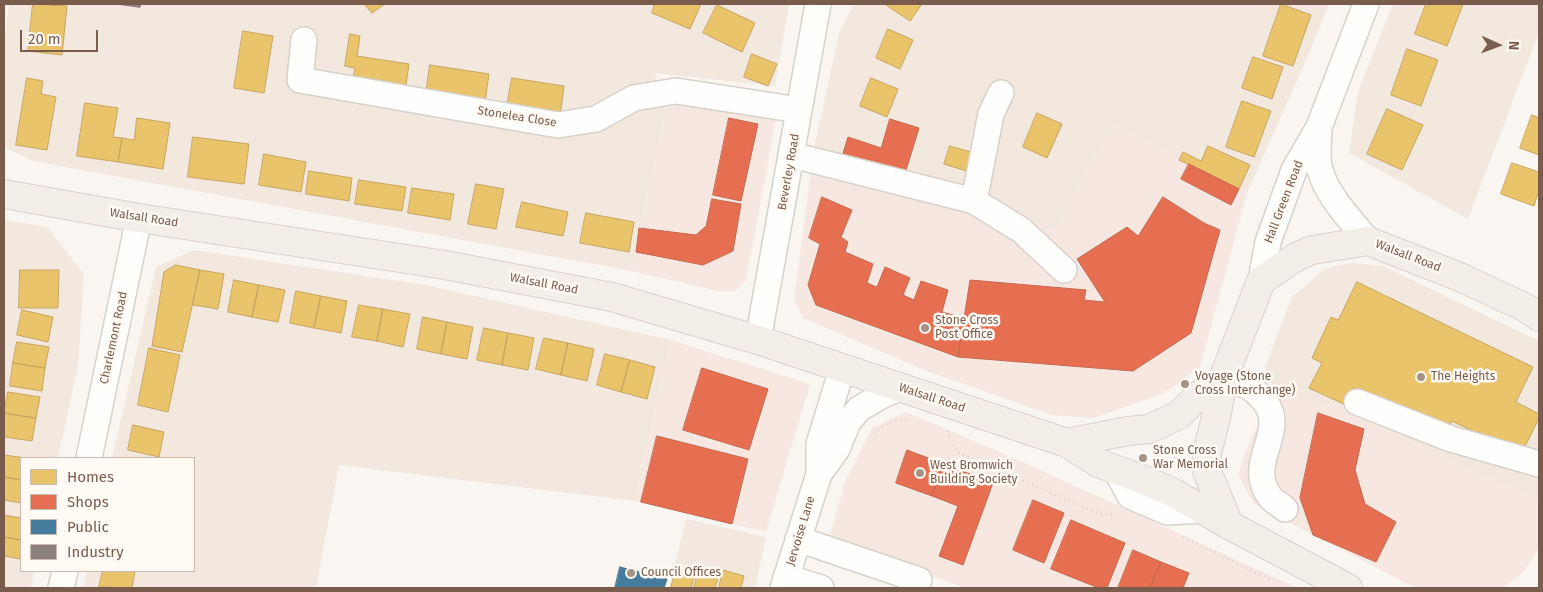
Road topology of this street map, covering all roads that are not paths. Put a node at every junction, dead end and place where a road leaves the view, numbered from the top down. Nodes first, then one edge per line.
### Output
1 (818, 4) edge
2 (1366, 4) edge
3 (304, 40) dead end
4 (1001, 93) dead end
5 (799, 110) junction
6 (1319, 127) junction
7 (792, 156) junction
8 (4, 194) edge
9 (974, 201) junction
10 (139, 218) junction
11 (1368, 241) junction
12 (1064, 270) dead end
13 (1261, 281) junction
14 (1539, 317) edge
15 (758, 340) junction
16 (842, 369) junction
17 (1223, 379) junction
18 (900, 388) junction
19 (1357, 402) dead end
20 (1067, 443) junction
21 (89, 457) edge
22 (1539, 464) edge
23 (1116, 470) junction
24 (819, 474) junction
25 (1285, 509) dead end
26 (1201, 510) junction
27 (1229, 526) junction
28 (798, 539) junction
29 (65, 572) edge
30 (919, 580) dead end
31 (1314, 581) edge
32 (785, 582) edge
33 (61, 588) edge
34 (821, 588) edge
35 (1348, 588) edge

1 - 5 street, Beverley Road
2 - 6 street, Hall Green Road
3 - 5 street, Stonelea Close
4 - 9 street
5 - 7 street, Beverley Road
6 - 11 street, Hall Green Road
6 - 13 street, Hall Green Road
7 - 9 street
7 - 15 street, Beverley Road
8 - 10 main road, Walsall Road
9 - 12 street
10 - 15 main road, Walsall Road
10 - 21 street, Charlemont Road
11 - 13 main road, Walsall Road
11 - 14 main road, Walsall Road
13 - 17 main road
15 - 16 main road, Walsall Road
16 - 18 main road, Walsall Road
16 - 24 street, Jervoise Lane
17 - 20 main road, Walsall Road
17 - 25 street
17 - 27 main road
18 - 20 main road, Walsall Road
18 - 24 street, Jervoise Lane
19 - 22 street
20 - 23 main road, Walsall Road
23 - 26 main road, Walsall Road
23 - 26 street
24 - 28 street, Jervoise Lane
26 - 27 main road, Walsall Road
27 - 31 main road, Walsall Road
28 - 30 street
28 - 32 street, Jervoise Lane
29 - 33 street
31 - 35 main road, Walsall Road
32 - 34 street

